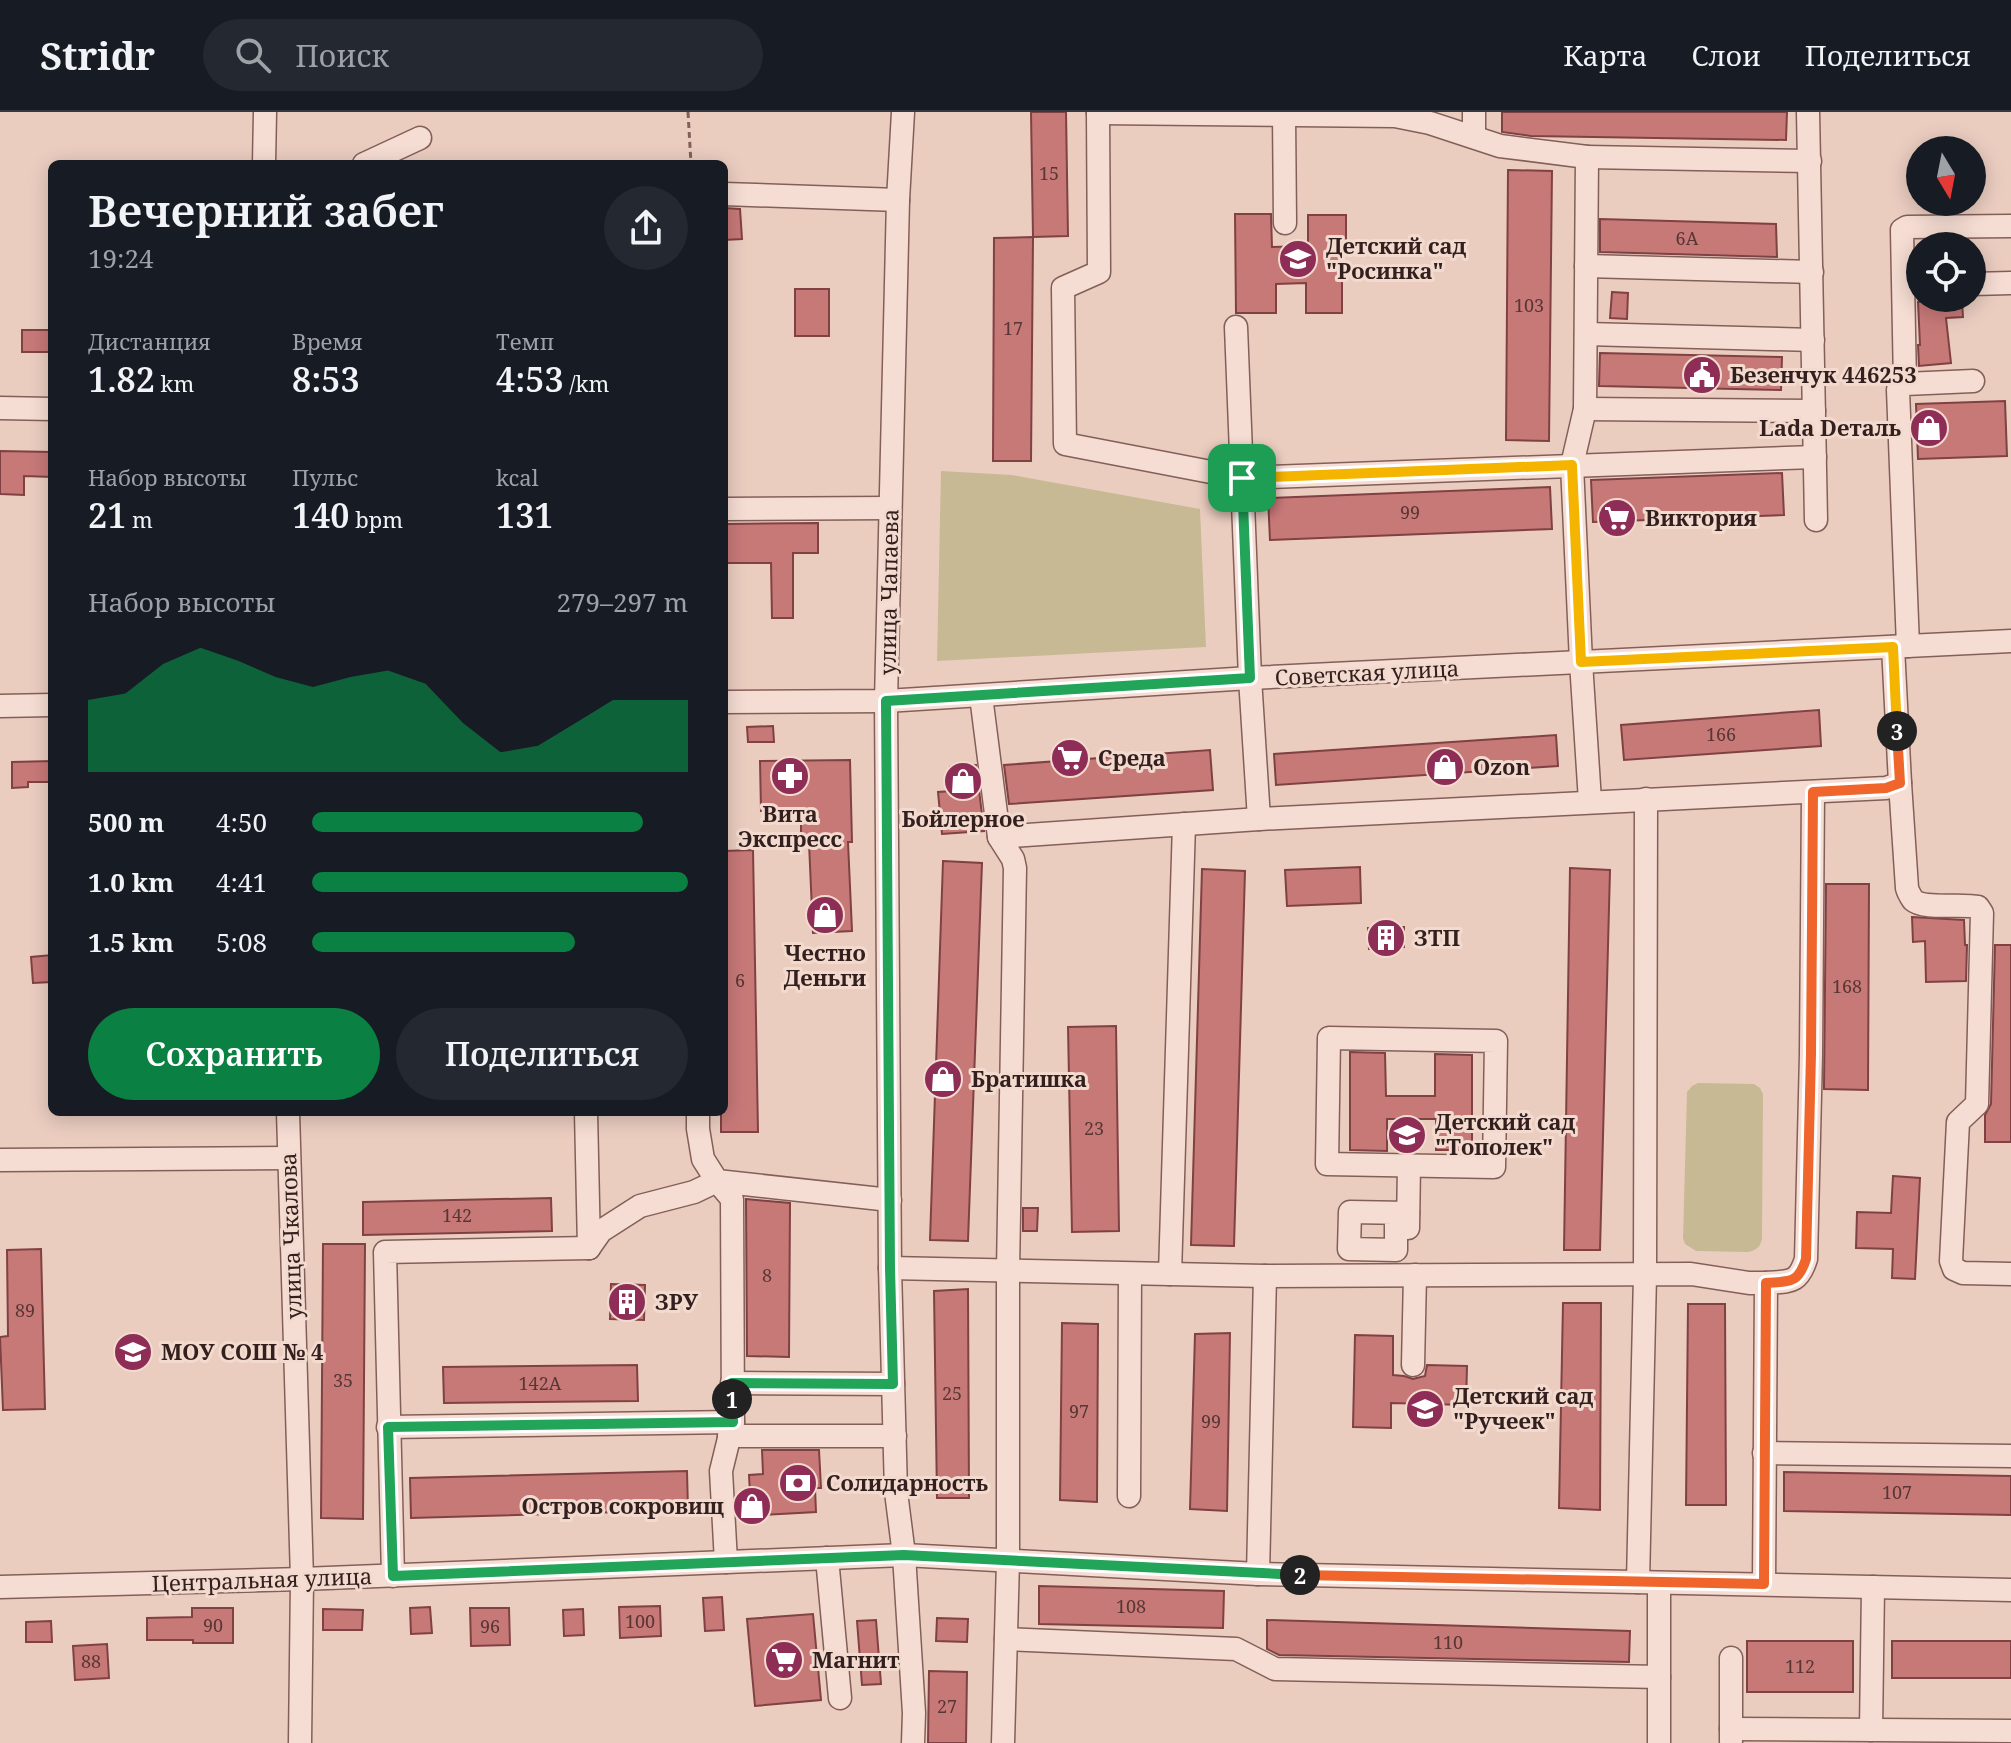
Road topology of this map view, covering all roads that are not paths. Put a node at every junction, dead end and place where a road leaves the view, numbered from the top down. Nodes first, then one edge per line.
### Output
1 (265, 112) edge
2 (903, 112) edge
3 (1474, 112) edge
4 (1808, 112) edge
5 (1098, 113) edge
6 (1284, 115) junction
7 (1474, 137) junction
8 (420, 138) dead end
9 (1587, 157) junction
10 (264, 160) edge
11 (373, 160) edge
12 (1810, 161) junction
13 (728, 194) edge
14 (898, 200) junction
15 (1285, 223) dead end
16 (2011, 226) edge
17 (1906, 254) edge
18 (1586, 266) junction
19 (1812, 272) junction
20 (2011, 283) edge
21 (1986, 284) edge
22 (1909, 312) edge
23 (1236, 327) dead end
24 (1586, 334) junction
25 (1813, 340) junction
26 (1973, 381) dead end
27 (1905, 384) junction
28 (0, 408) edge
29 (48, 409) edge
30 (1585, 409) junction
31 (1814, 411) junction
32 (1815, 457) junction
33 (1572, 465) junction
34 (1242, 478) junction
35 (890, 508) junction
36 (728, 509) edge
37 (1816, 520) dead end
38 (2011, 641) edge
39 (1900, 647) junction
40 (1581, 662) junction
41 (1250, 678) junction
42 (981, 696) junction
43 (886, 701) junction
44 (728, 702) edge
45 (48, 705) edge
46 (0, 706) edge
47 (1900, 783) junction
48 (1813, 792) junction
49 (1646, 799) junction
50 (1590, 801) junction
51 (1259, 819) junction
52 (1184, 824) junction
53 (999, 837) junction
54 (288, 1116) edge
55 (586, 1116) edge
56 (698, 1116) edge
57 (288, 1158) junction
58 (0, 1160) edge
59 (1409, 1165) junction
60 (717, 1181) junction
61 (890, 1200) junction
62 (589, 1248) junction
63 (890, 1268) junction
64 (1008, 1271) junction
65 (1130, 1274) junction
66 (1170, 1274) junction
67 (2011, 1274) edge
68 (1411, 1275) junction
69 (1645, 1275) junction
70 (1265, 1276) junction
71 (1766, 1283) junction
72 (1413, 1365) dead end
73 (732, 1383) junction
74 (893, 1384) junction
75 (388, 1427) junction
76 (731, 1429) junction
77 (895, 1436) junction
78 (1764, 1453) junction
79 (2011, 1456) edge
80 (1129, 1496) dead end
81 (904, 1555) junction
82 (827, 1558) junction
83 (1008, 1561) junction
84 (726, 1562) junction
85 (1258, 1574) junction
86 (393, 1576) junction
87 (302, 1579) junction
88 (1649, 1582) junction
89 (1764, 1584) junction
90 (0, 1587) edge
91 (1873, 1587) junction
92 (2011, 1590) edge
93 (1006, 1639) junction
94 (1731, 1658) dead end
95 (1659, 1677) junction
96 (840, 1698) dead end
97 (1871, 1730) junction
98 (2011, 1731) edge
99 (1731, 1736) edge
100 (300, 1743) edge
101 (913, 1743) edge
102 (1003, 1743) edge
103 (1659, 1743) edge

1 - 10 street
2 - 14 street, улица Чапаева
3 - 7 street
4 - 12 street
5 - 6 street
5 - 34 street
6 - 7 street
6 - 15 street
7 - 9 street
8 - 11 street
9 - 12 street
9 - 18 street
12 - 19 street
13 - 14 street
14 - 35 street, улица Чапаева
16 - 17 street
18 - 19 street
18 - 24 street
19 - 25 street
20 - 21 street
22 - 27 street
23 - 34 street
24 - 25 street
24 - 30 street
25 - 31 street
26 - 27 street
27 - 39 street
28 - 29 street
30 - 31 street
30 - 33 street
31 - 32 street
32 - 33 street
32 - 37 street
33 - 34 street
33 - 40 street
34 - 41 street
35 - 36 street
35 - 43 street, улица Чапаева
38 - 39 street, Советская улица
39 - 40 street, Советская улица
39 - 47 street
40 - 41 street, Советская улица
40 - 50 street
41 - 42 street, Советская улица
41 - 51 street
42 - 43 street, Советская улица
42 - 53 street
43 - 44 street, Советская улица
43 - 61 street, улица Чапаева
45 - 46 street
47 - 48 street
47 - 67 street
48 - 49 street
48 - 71 street
49 - 50 street
49 - 69 street
50 - 51 street
51 - 52 street
52 - 53 street
52 - 66 street
53 - 64 street
54 - 57 street, улица Чкалова
55 - 62 street
56 - 60 street
57 - 58 street
57 - 87 street, улица Чкалова
59 - 59 street
59 - 68 street
60 - 61 street
60 - 62 street
60 - 73 street
61 - 63 street, улица Чапаева
62 - 75 street
63 - 64 street
63 - 74 street, улица Чапаева
64 - 65 street
64 - 83 street
65 - 66 street
65 - 80 street
66 - 70 street
68 - 69 street
68 - 70 street
68 - 72 street
69 - 71 street
69 - 88 street
70 - 85 street
71 - 78 street
73 - 74 street
73 - 76 street
74 - 77 street, улица Чапаева
75 - 76 street
75 - 86 street
76 - 77 street
76 - 84 street
77 - 81 street, улица Чапаева
78 - 79 street
78 - 89 street
81 - 82 street, Центральная улица
81 - 83 street, Центральная улица
81 - 101 street, улица Чапаева
82 - 84 street, Центральная улица
82 - 96 street
83 - 85 street, Центральная улица
83 - 93 street
84 - 86 street, Центральная улица
85 - 88 street, Центральная улица
86 - 87 street, Центральная улица
87 - 90 street, Центральная улица
87 - 100 street, улица Чкалова
88 - 89 street, Центральная улица
88 - 95 street
89 - 91 street, Центральная улица
91 - 92 street, Центральная улица
91 - 97 street
93 - 95 street
93 - 102 street
94 - 99 street
95 - 103 street
97 - 98 street
97 - 99 street

